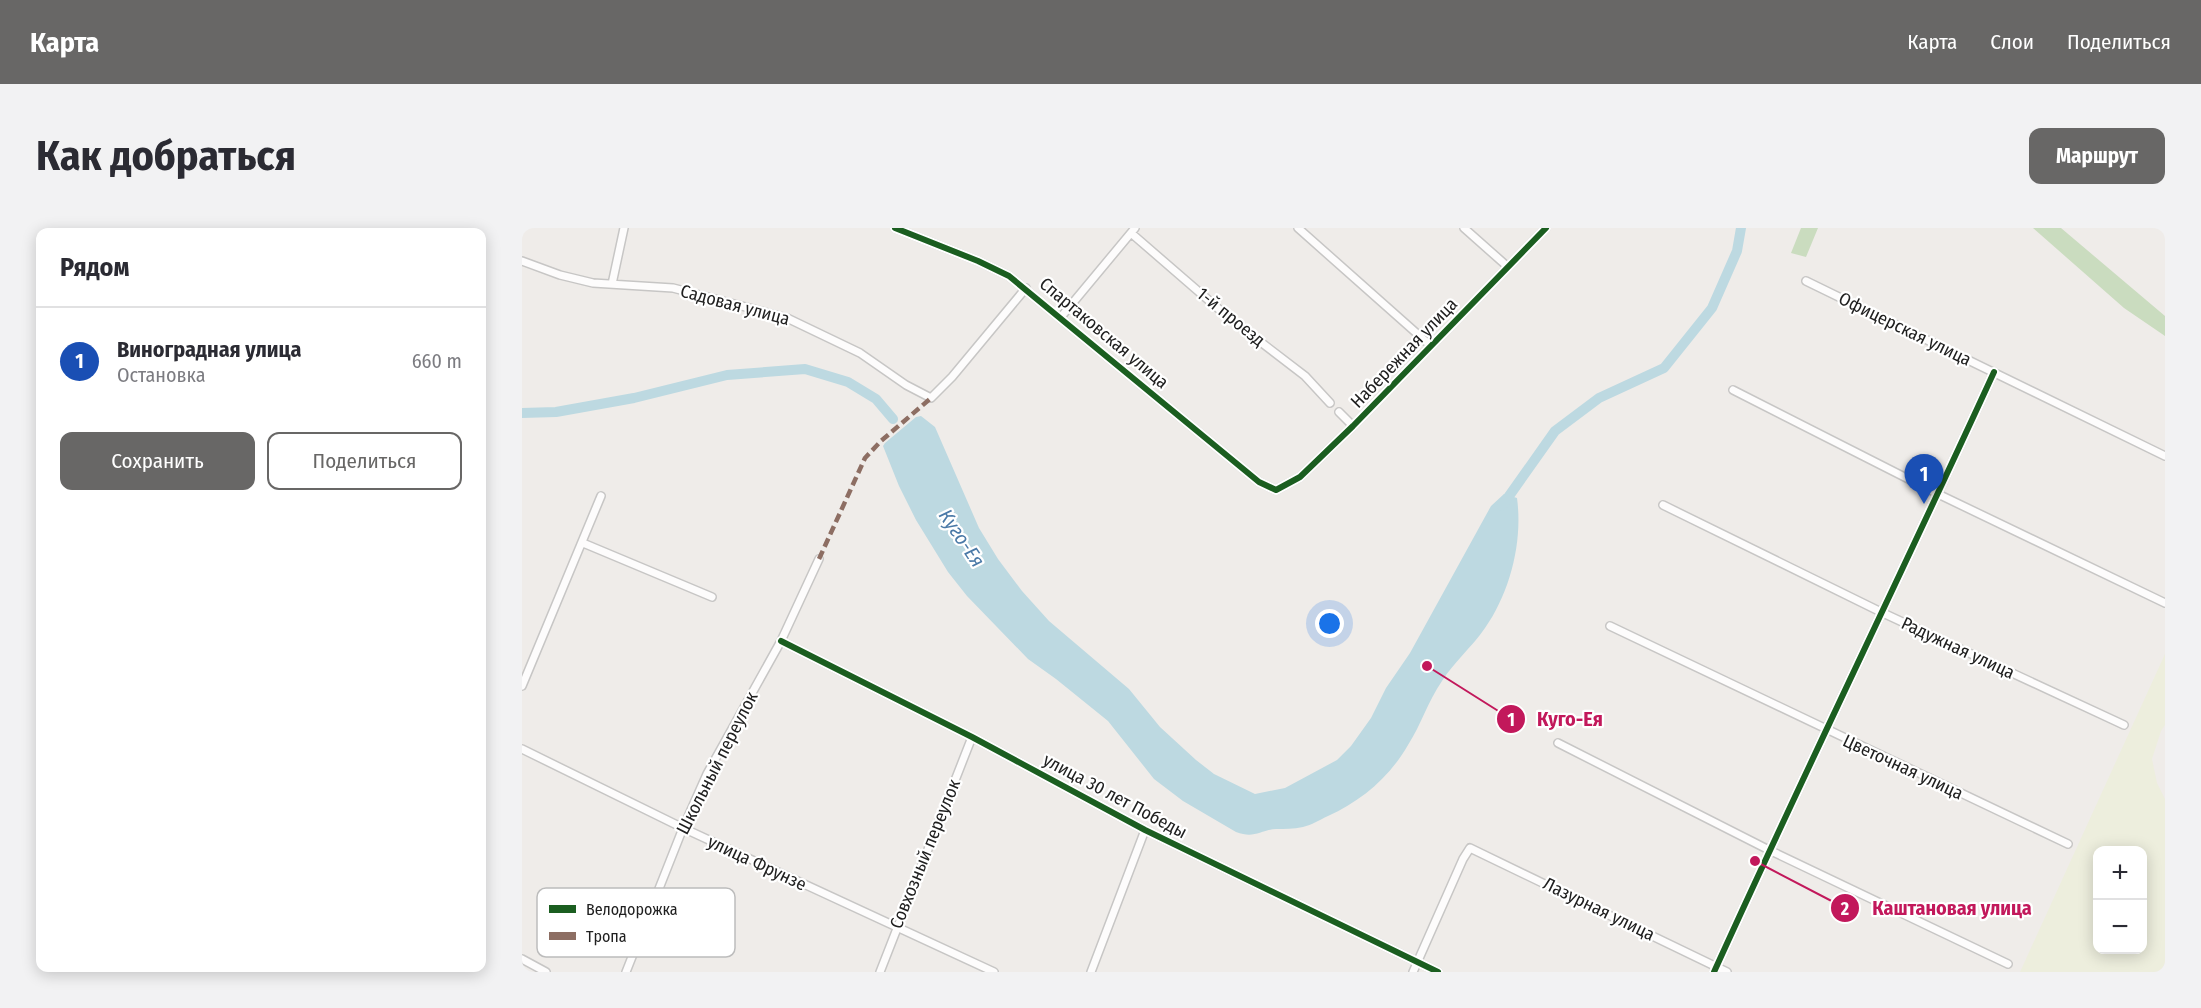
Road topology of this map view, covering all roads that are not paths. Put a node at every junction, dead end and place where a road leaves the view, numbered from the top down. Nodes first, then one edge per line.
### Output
1 (624, 228) edge
2 (895, 228) edge
3 (1298, 228) edge
4 (1464, 228) edge
5 (1546, 228) edge
6 (1133, 230) edge
7 (522, 261) edge
8 (1508, 267) junction
9 (1806, 281) dead end
10 (612, 284) junction
11 (1026, 288) junction
12 (1061, 317) junction
13 (1431, 346) junction
14 (1994, 372) junction
15 (1733, 390) dead end
16 (1330, 403) dead end
17 (1339, 412) dead end
18 (1353, 426) junction
19 (2165, 456) edge
20 (1276, 490) joint
21 (1938, 495) junction
22 (601, 496) dead end
23 (1663, 505) dead end
24 (583, 543) junction
25 (819, 559) dead end
26 (712, 597) dead end
27 (2165, 603) edge
28 (1883, 613) junction
29 (1610, 626) dead end
30 (781, 641) junction
31 (522, 686) edge
32 (2124, 725) dead end
33 (1825, 730) junction
34 (972, 737) junction
35 (1558, 743) dead end
36 (522, 749) edge
37 (683, 828) junction
38 (1144, 830) junction
39 (2068, 844) dead end
40 (1769, 850) junction
41 (659, 888) edge
42 (896, 928) junction
43 (632, 957) edge
44 (522, 959) edge
45 (1417, 962) junction
46 (2008, 964) dead end
47 (1715, 970) edge
48 (546, 972) edge
49 (626, 972) edge
50 (880, 972) edge
51 (994, 972) edge
52 (1091, 972) edge
53 (1413, 972) edge
54 (1438, 972) edge
55 (1727, 972) edge

1 - 10 street
2 - 11 street, Спартаковская улица
3 - 13 street
4 - 8 street
5 - 8 street, Набережная улица
6 - 12 street
6 - 16 street, 1-й проезд
7 - 10 street, Садовая улица
8 - 13 street, Набережная улица
9 - 14 street, Офицерская улица
10 - 11 street, Садовая улица
11 - 12 street, Спартаковская улица
12 - 20 street, Спартаковская улица
13 - 18 street, Набережная улица
14 - 19 street, Офицерская улица
14 - 21 street
15 - 21 street
17 - 18 street
18 - 20 street, Набережная улица
21 - 27 street
21 - 28 street
22 - 24 street
23 - 28 street, Радужная улица
24 - 26 street
24 - 31 street
25 - 30 street, Школьный переулок
28 - 32 street, Радужная улица
28 - 33 street
29 - 33 street, Цветочная улица
30 - 34 street, улица 30 лет Победы
30 - 37 street, Школьный переулок
33 - 39 street, Цветочная улица
33 - 40 street
34 - 38 street, улица 30 лет Победы
34 - 42 street, Совхозный переулок
35 - 40 street
36 - 37 street, улица Фрунзе
37 - 41 street, Школьный переулок
37 - 42 street, улица Фрунзе
38 - 45 street, улица 30 лет Победы
38 - 52 street
40 - 46 street
40 - 47 street
42 - 50 street, Совхозный переулок
42 - 51 street, улица Фрунзе
43 - 49 street, Школьный переулок
44 - 48 street
45 - 47 street, Лазурная улица
45 - 53 street
45 - 54 street, улица 30 лет Победы
47 - 55 street, Лазурная улица

